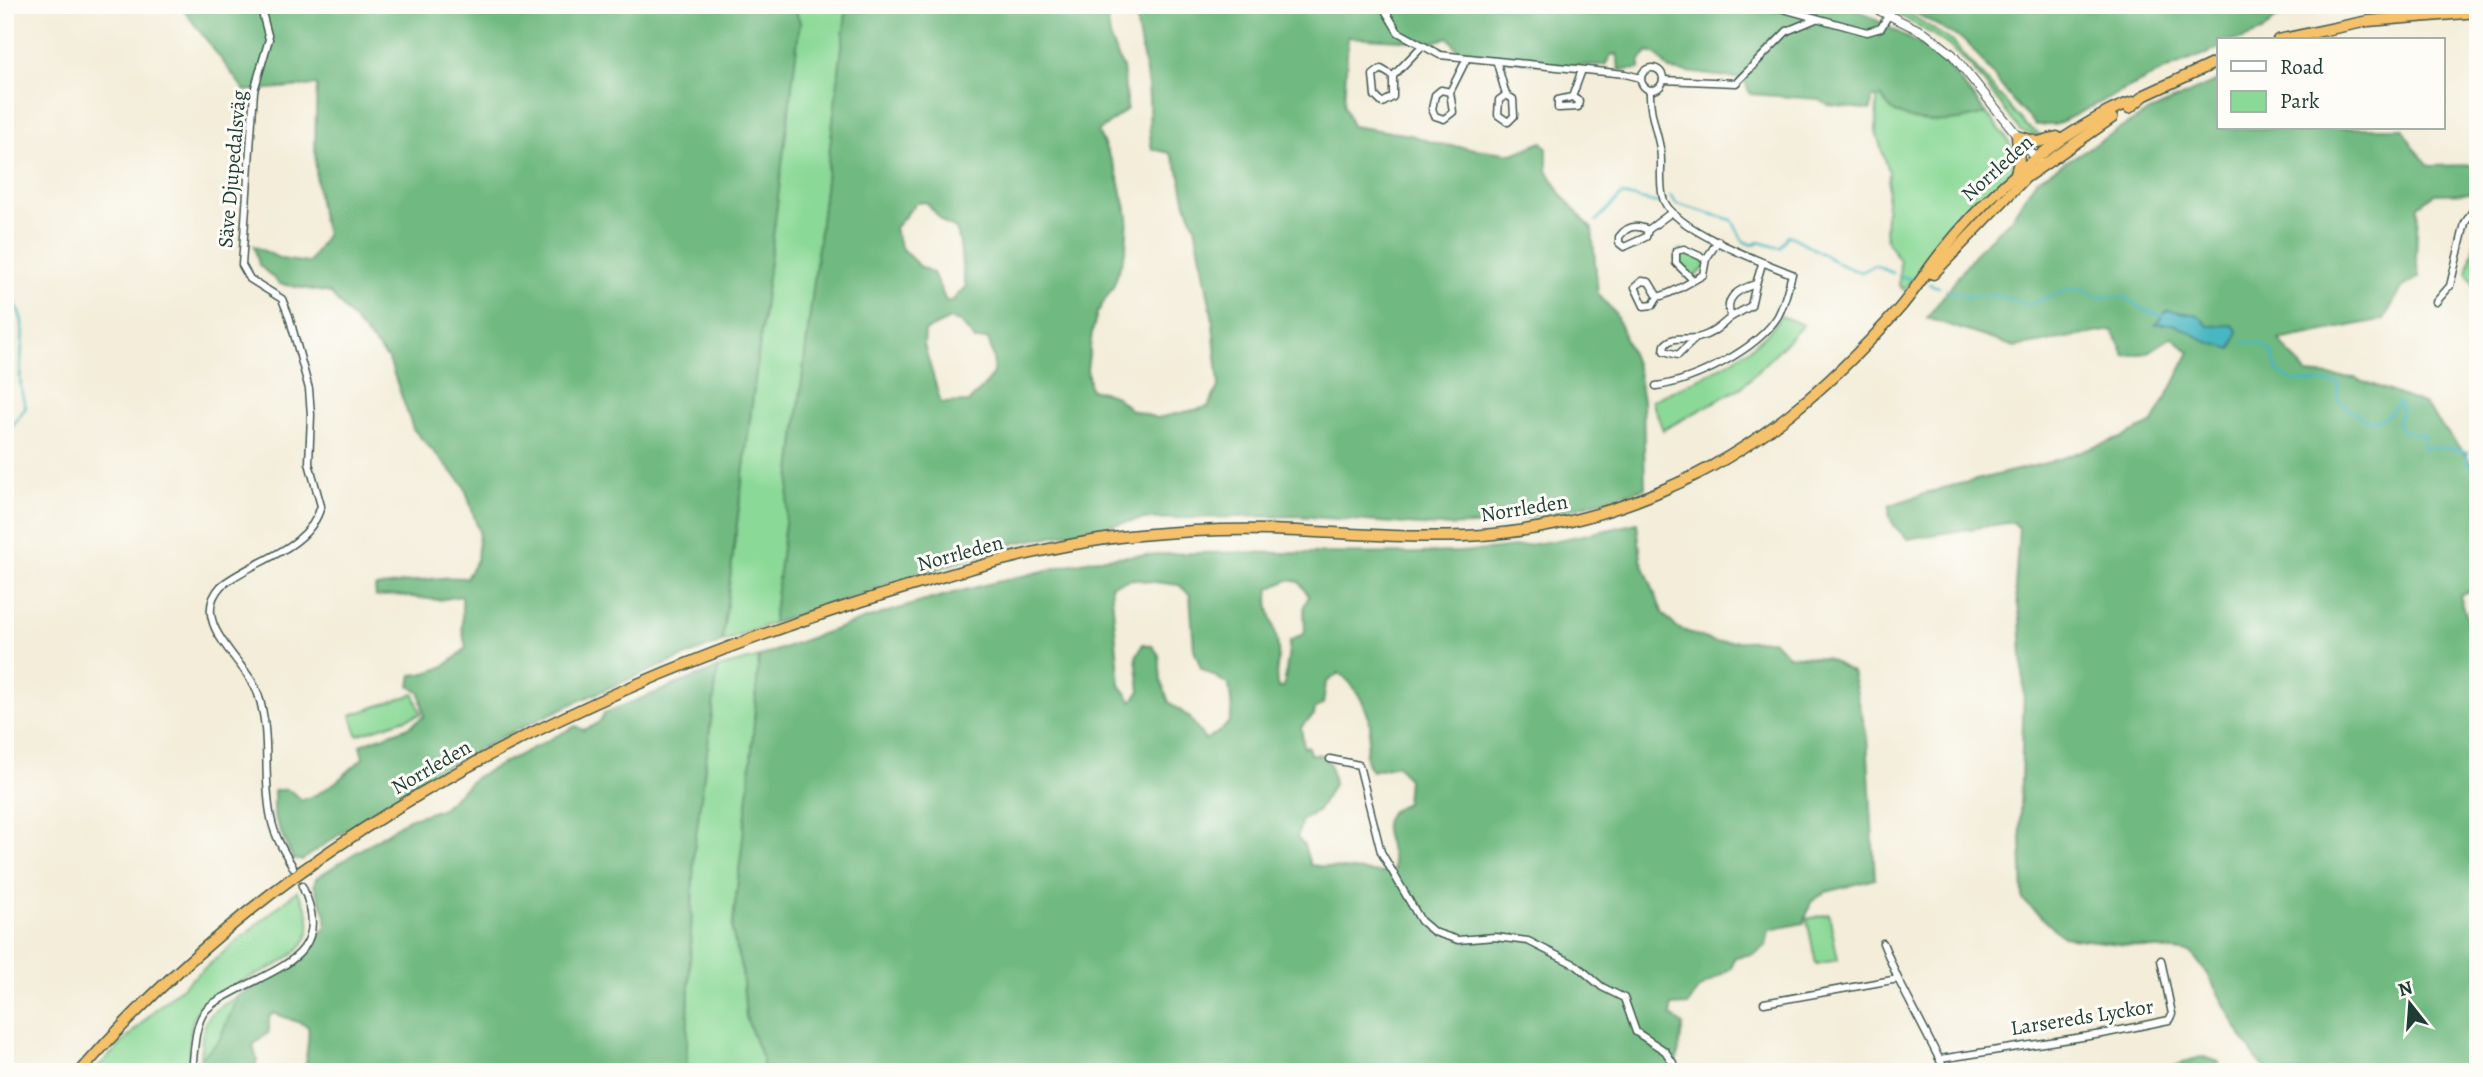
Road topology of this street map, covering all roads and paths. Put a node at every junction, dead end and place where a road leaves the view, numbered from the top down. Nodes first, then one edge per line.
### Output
1 (260, 5) edge
2 (1382, 5) edge
3 (1769, 5) edge
4 (1868, 5) edge
5 (1894, 5) edge
6 (2478, 12) edge
7 (1889, 16) junction
8 (1816, 19) junction
9 (2287, 38) edge
10 (1421, 47) junction
11 (1466, 60) junction
12 (2217, 62) edge
13 (1497, 63) junction
14 (1583, 70) junction
15 (1393, 76) junction
16 (1641, 78) junction
17 (1663, 80) junction
18 (1650, 90) junction
19 (1450, 92) junction
20 (1506, 95) dead end
21 (1572, 97) dead end
22 (2133, 102) junction
23 (2079, 129) junction
24 (2017, 136) junction
25 (2038, 161) junction
26 (2015, 173) junction
27 (2478, 202) edge
28 (1672, 212) junction
29 (1648, 230) junction
30 (1718, 241) junction
31 (1706, 259) junction
32 (1762, 264) junction
33 (1692, 279) junction
34 (1756, 284) junction
35 (1913, 293) junction
36 (1658, 297) dead end
37 (2436, 302) dead end
38 (1731, 317) junction
39 (1696, 338) junction
40 (1656, 386) dead end
41 (2478, 600) edge
42 (2478, 632) edge
43 (1330, 759) dead end
44 (293, 867) dead end
45 (302, 886) dead end
46 (1883, 943) dead end
47 (2161, 960) dead end
48 (1898, 979) junction
49 (1764, 1003) dead end
50 (1940, 1059) junction
51 (80, 1072) edge
52 (192, 1072) edge
53 (1679, 1072) edge
54 (1946, 1072) edge

1 - 44 street, Säve Djupedalsväg
2 - 10 street
3 - 8 street
4 - 7 street
5 - 7 street
6 - 9 highway
7 - 8 street
7 - 24 street
8 - 17 street
10 - 11 street
10 - 15 street
11 - 13 street
11 - 19 street
12 - 22 highway, Norrleden
13 - 14 street
13 - 20 street
14 - 16 street
14 - 21 street
15 - 15 street
16 - 17 street
16 - 18 street
17 - 18 street
18 - 28 street
19 - 19 street
22 - 23 highway, Norrleden
22 - 25 highway, Norrleden
23 - 24 highway
23 - 25 highway, Norrleden
24 - 25 street
24 - 26 highway
25 - 26 highway, Norrleden
25 - 35 highway, Norrleden
26 - 35 highway, Norrleden
27 - 37 street
28 - 29 street
28 - 30 street
29 - 29 street
30 - 31 street
30 - 32 street
31 - 33 street
31 - 33 street
32 - 34 street
32 - 40 street
33 - 36 street
34 - 38 street
34 - 38 street
35 - 51 highway, Norrleden
38 - 39 street
39 - 39 street
41 - 42 street
43 - 53 street
45 - 52 street
46 - 48 street
47 - 50 street, Larsereds Lyckor
48 - 49 street
48 - 50 street
50 - 54 street

